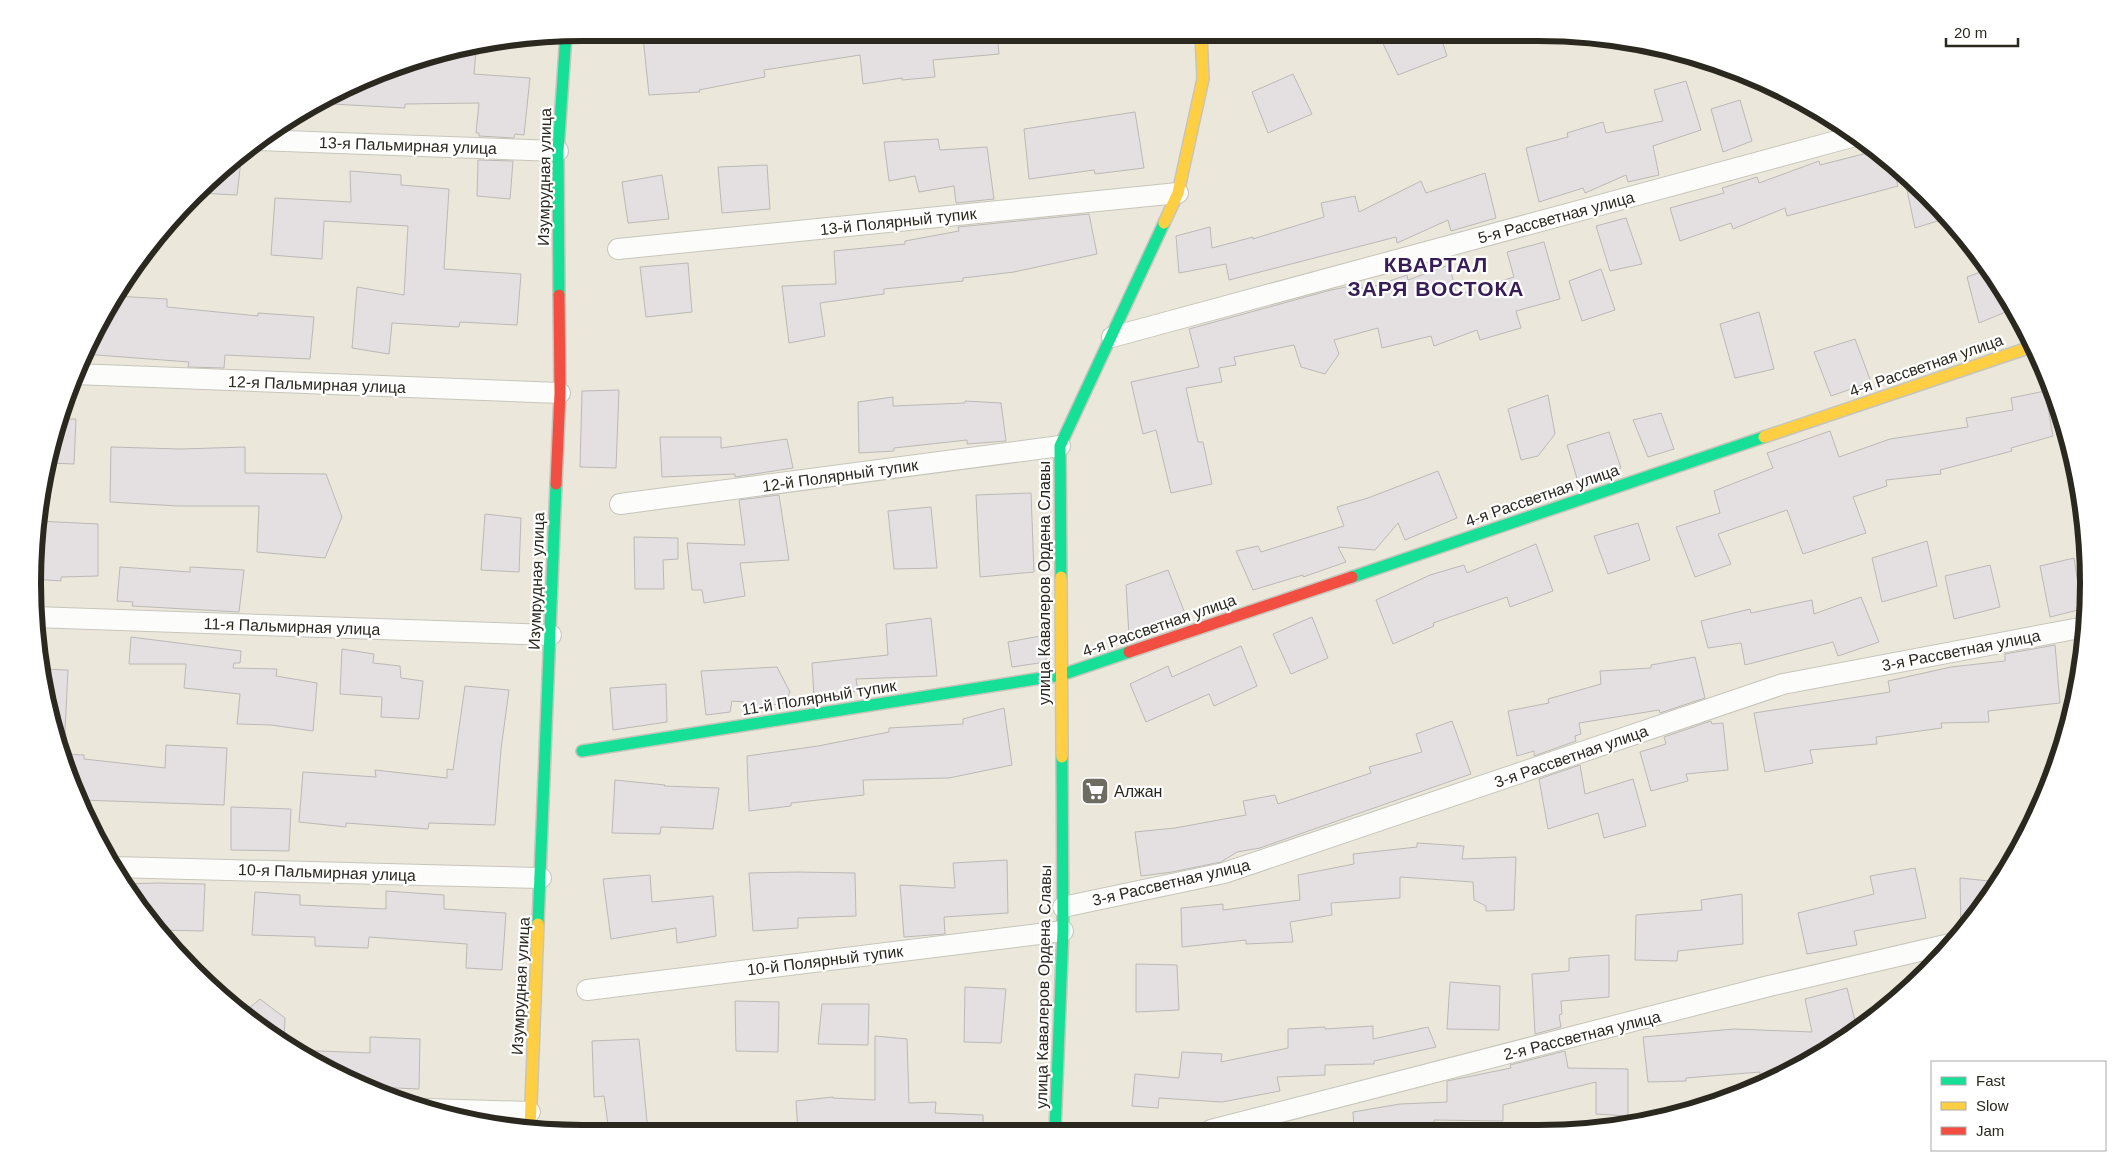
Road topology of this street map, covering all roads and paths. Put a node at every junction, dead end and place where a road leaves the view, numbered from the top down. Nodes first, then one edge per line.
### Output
1 (1201, 41) edge
2 (565, 42) edge
3 (1847, 138) edge
4 (271, 140) edge
5 (558, 151) junction
6 (1178, 193) junction
7 (618, 249) dead end
8 (1112, 337) junction
9 (2027, 349) edge
10 (83, 374) edge
11 (560, 393) junction
12 (1060, 446) junction
13 (620, 504) dead end
14 (42, 617) edge
15 (2078, 628) edge
16 (551, 635) junction
17 (1061, 675) junction
18 (582, 751) dead end
19 (122, 867) edge
20 (541, 878) junction
21 (1063, 907) junction
22 (1063, 931) junction
23 (1939, 946) edge
24 (587, 990) dead end
25 (483, 1115) edge
26 (530, 1120) edge
27 (1055, 1125) edge
28 (1229, 1125) edge

1 - 6 street, улица Кавалеров Ордена Славы
2 - 5 street, Изумрудная улица
3 - 8 street, 5-я Рассветная улица
4 - 5 street, 13-я Пальмирная улица
5 - 11 street, Изумрудная улица
6 - 7 street, 13-й Полярный тупик
6 - 8 street, улица Кавалеров Ордена Славы
8 - 12 street, улица Кавалеров Ордена Славы
9 - 17 street, 4-я Рассветная улица
10 - 11 street, 12-я Пальмирная улица
11 - 16 street, Изумрудная улица
12 - 13 street, 12-й Полярный тупик
12 - 17 street, улица Кавалеров Ордена Славы
14 - 16 street, 11-я Пальмирная улица
15 - 21 street, 3-я Рассветная улица
16 - 20 street, Изумрудная улица
17 - 18 street, 11-й Полярный тупик
17 - 21 street, улица Кавалеров Ордена Славы
19 - 20 street, 10-я Пальмирная улица
20 - 26 street, Изумрудная улица
21 - 22 street, улица Кавалеров Ордена Славы
22 - 24 street, 10-й Полярный тупик
22 - 27 street, улица Кавалеров Ордена Славы
23 - 28 street, 2-я Рассветная улица
25 - 26 street

